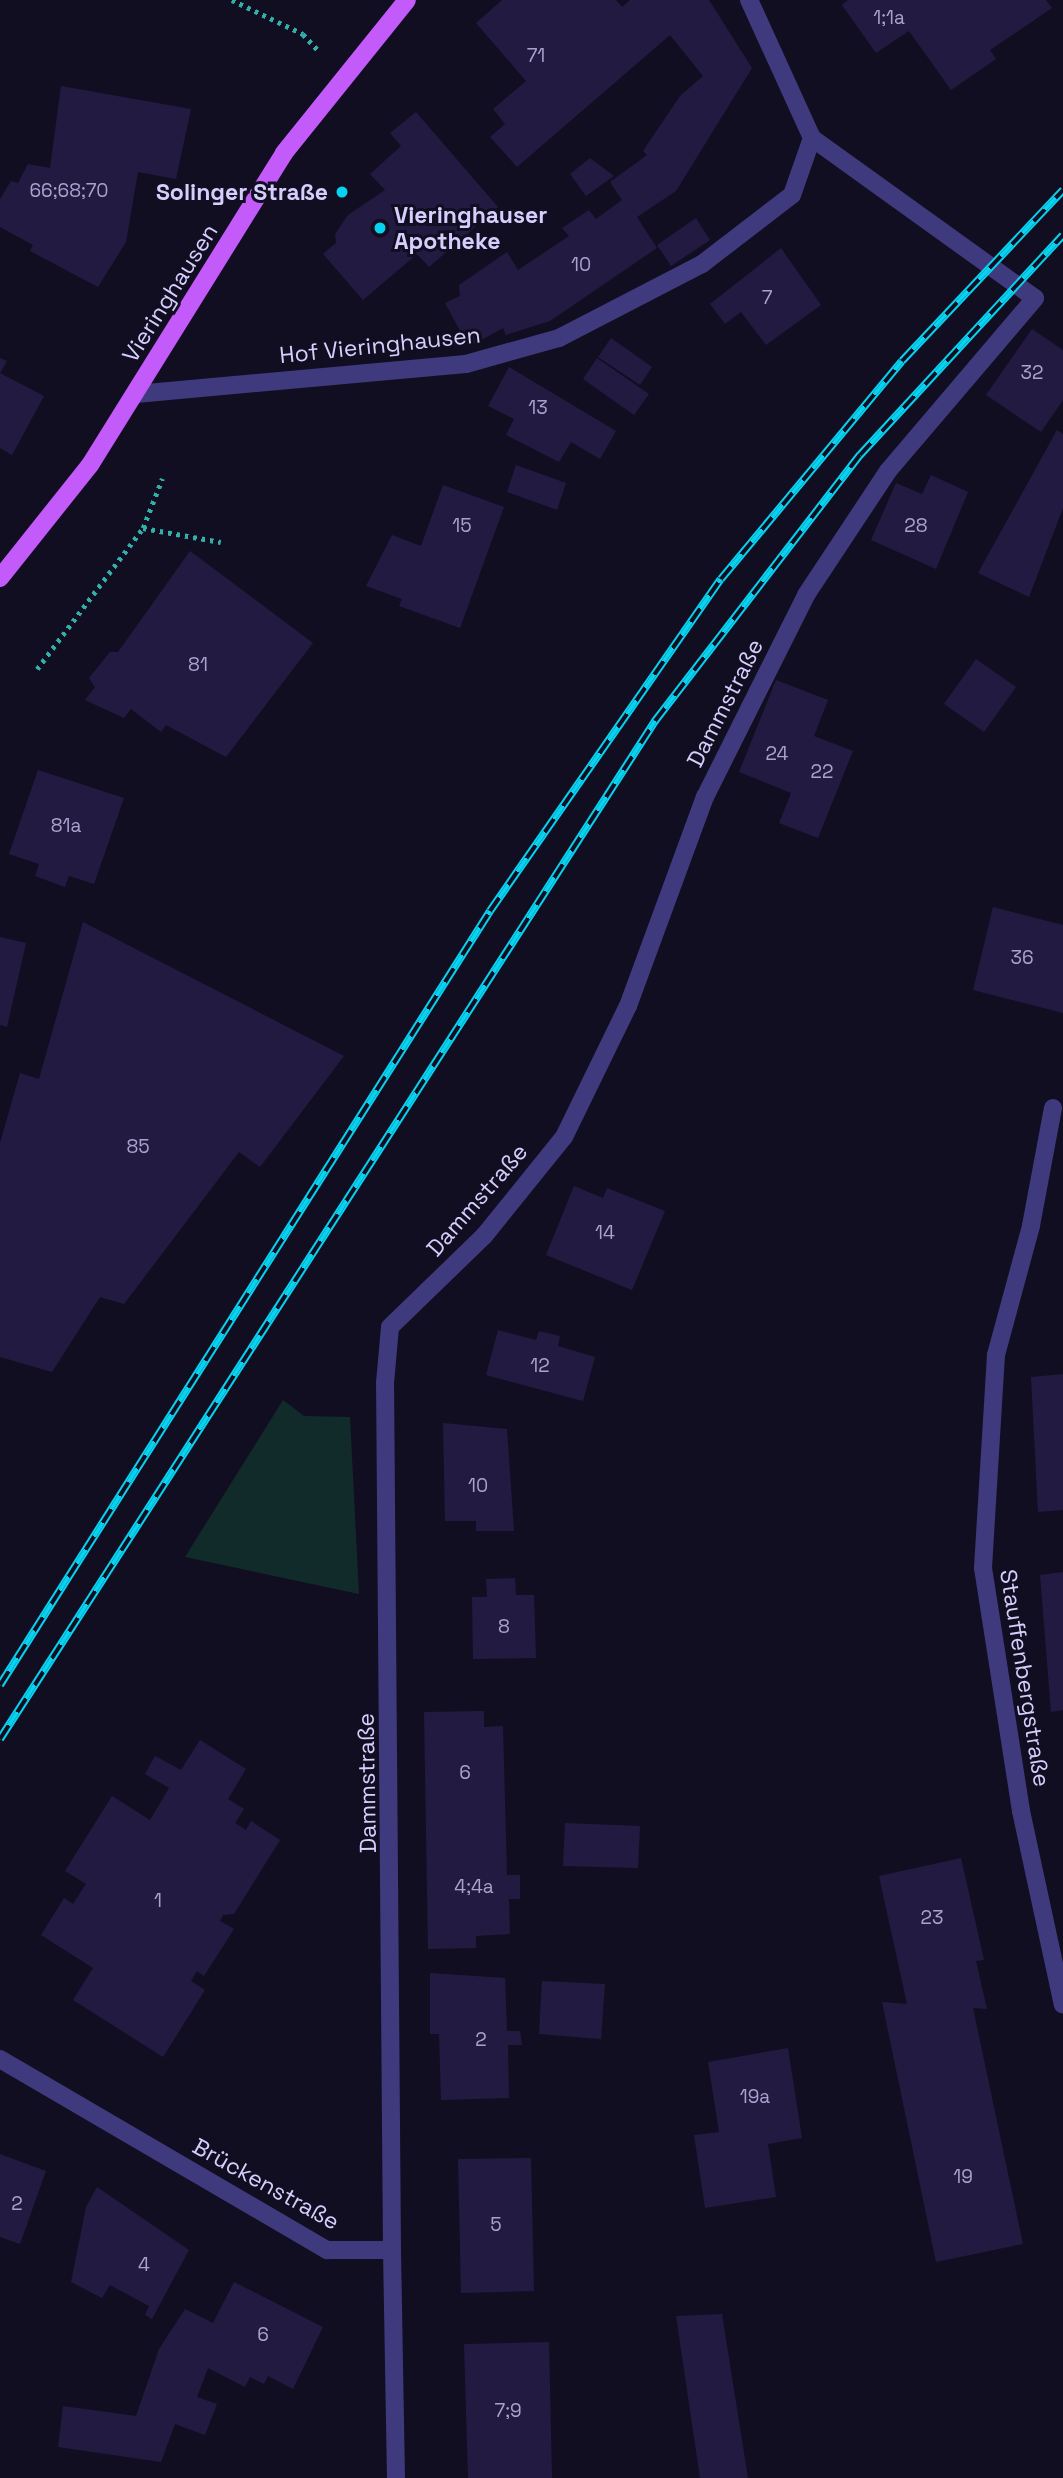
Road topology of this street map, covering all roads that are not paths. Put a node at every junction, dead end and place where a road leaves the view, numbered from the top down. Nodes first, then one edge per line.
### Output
1 (407, 0) edge
2 (749, 0) edge
3 (812, 138) junction
4 (136, 394) junction
5 (0, 578) edge
6 (1058, 1103) edge
7 (1063, 2005) edge
8 (0, 2059) edge
9 (392, 2249) junction
10 (396, 2478) edge

1 - 4 main road, Vieringhausen
2 - 3 street
3 - 4 street, Hof Vieringhausen
3 - 9 street, Dammstraße
4 - 5 main road, Vieringhausen
6 - 7 street, Stauffenbergstraße
8 - 9 street, Brückenstraße
9 - 10 street

